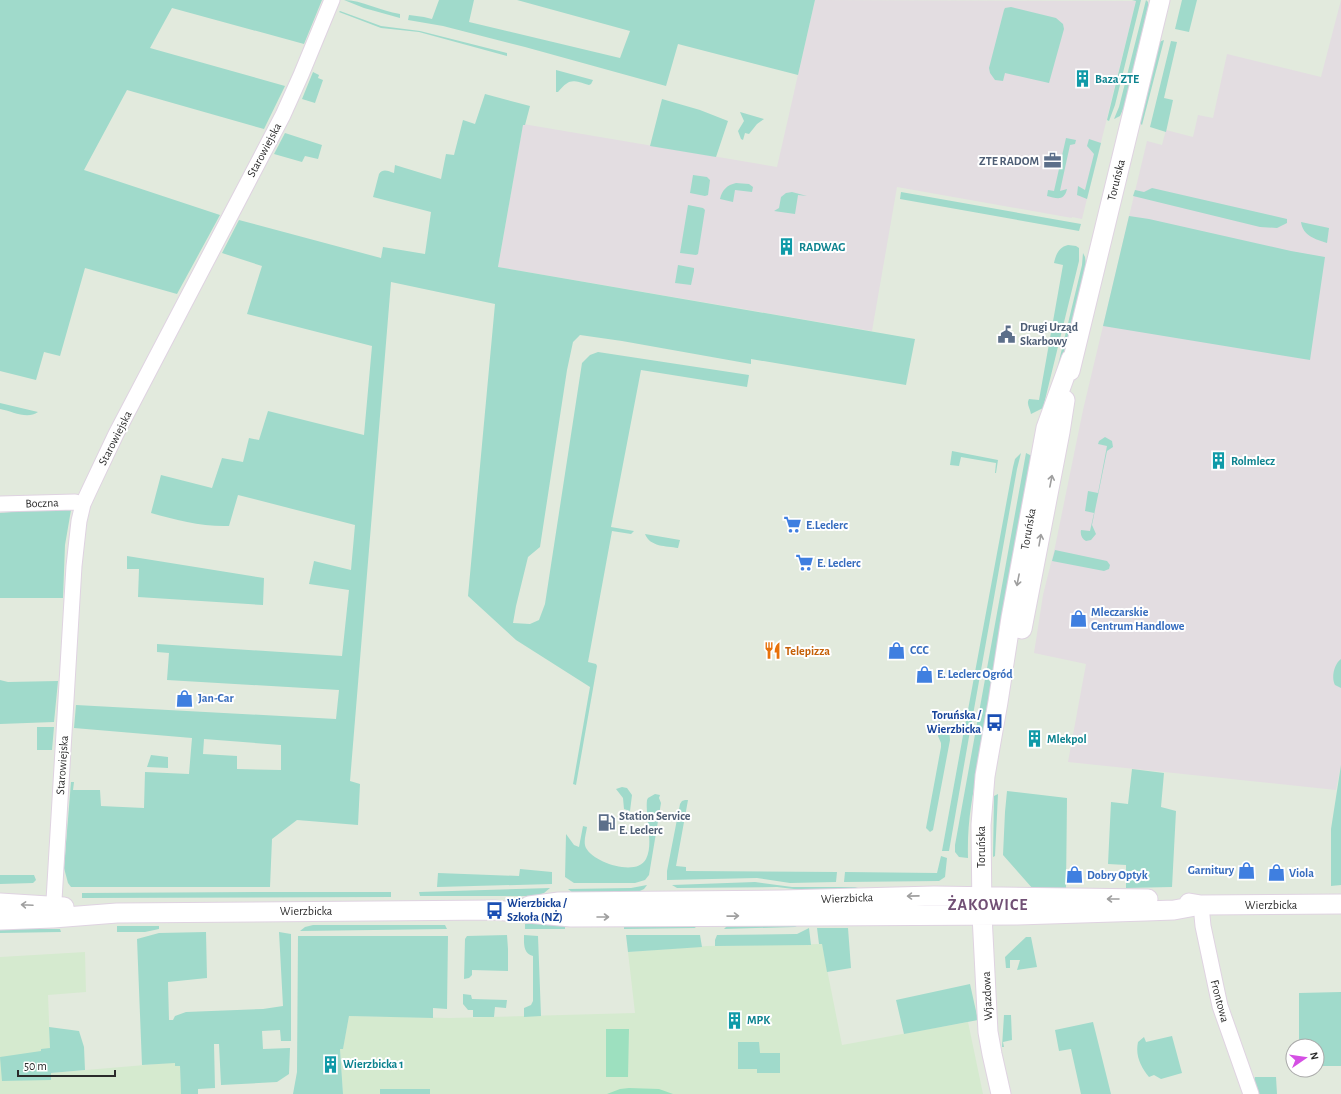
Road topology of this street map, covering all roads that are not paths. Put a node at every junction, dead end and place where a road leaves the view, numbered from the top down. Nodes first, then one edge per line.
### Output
1 (332, 0) edge
2 (1160, 0) edge
3 (0, 504) edge
4 (83, 504) junction
5 (981, 865) junction
6 (952, 897) junction
7 (0, 903) edge
8 (1341, 904) edge
9 (1201, 905) junction
10 (982, 906) junction
11 (494, 910) junction
12 (53, 912) junction
13 (0, 920) edge
14 (1001, 1094) edge
15 (1251, 1094) edge

1 - 4 street, Starowiejska
2 - 5 street, Toruńska
3 - 4 street, Boczna
4 - 12 street, Starowiejska
5 - 6 street
5 - 10 street, Toruńska
6 - 10 street, Wierzbicka
6 -> 11 street, Wierzbicka
12 -> 7 street, Wierzbicka
8 - 9 street, Wierzbicka
9 - 10 street, Wierzbicka
9 - 15 street, Frontowa
11 -> 10 street, Wierzbicka
10 - 14 street, Wjazdowa
11 - 12 street, Wierzbicka
12 - 13 street, Wierzbicka

